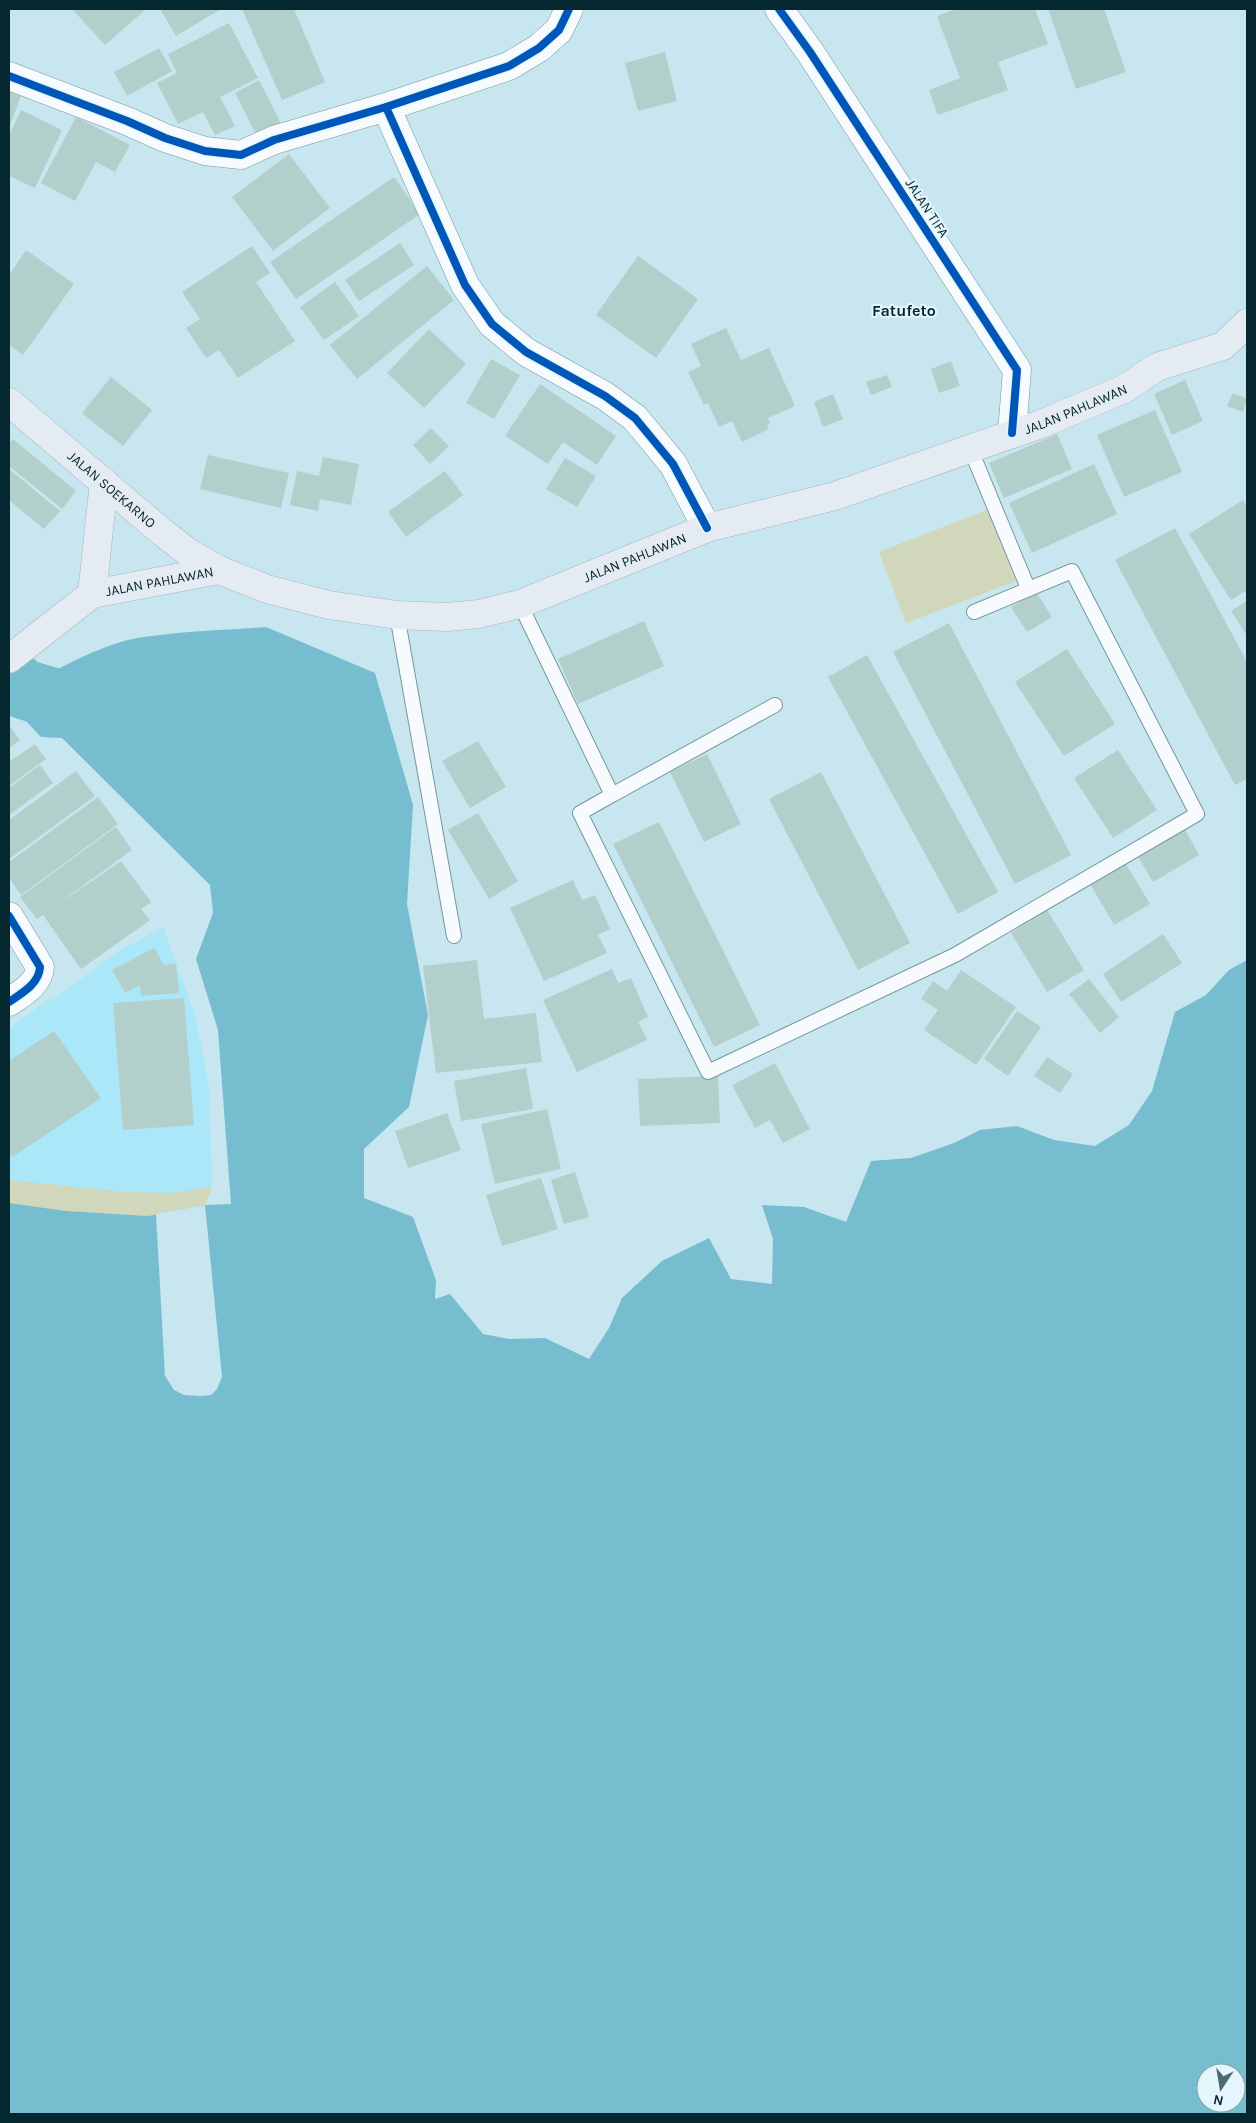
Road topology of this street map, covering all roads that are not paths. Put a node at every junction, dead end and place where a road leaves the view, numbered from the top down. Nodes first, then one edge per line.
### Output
1 (569, 9) edge
2 (779, 9) edge
3 (9, 76) edge
4 (386, 107) junction
5 (1247, 323) edge
6 (9, 402) edge
7 (1012, 433) junction
8 (970, 448) junction
9 (104, 482) junction
10 (707, 528) junction
11 (219, 570) junction
12 (1028, 588) junction
13 (92, 594) junction
14 (520, 604) junction
15 (974, 612) dead end
16 (397, 614) junction
17 (9, 659) edge
18 (775, 705) dead end
19 (612, 795) junction
20 (9, 916) edge
21 (454, 936) dead end
22 (9, 1002) edge

1 - 4 street
2 - 7 street, JALAN TIFA
3 - 4 street
4 - 10 street
5 - 7 highway, JALAN PAHLAWAN
6 - 9 highway, JALAN SOEKARNO
7 - 8 highway, JALAN PAHLAWAN
8 - 10 highway, JALAN PAHLAWAN
8 - 12 lane
9 - 11 highway, JALAN SOEKARNO
9 - 13 highway
10 - 14 highway, JALAN PAHLAWAN
11 - 13 highway, JALAN PAHLAWAN
11 - 16 highway, JALAN PAHLAWAN
12 - 15 lane
12 - 19 lane
13 - 17 highway, JALAN PAHLAWAN
14 - 16 highway, JALAN PAHLAWAN
14 - 19 lane
16 - 21 lane
18 - 19 lane
20 - 22 street

